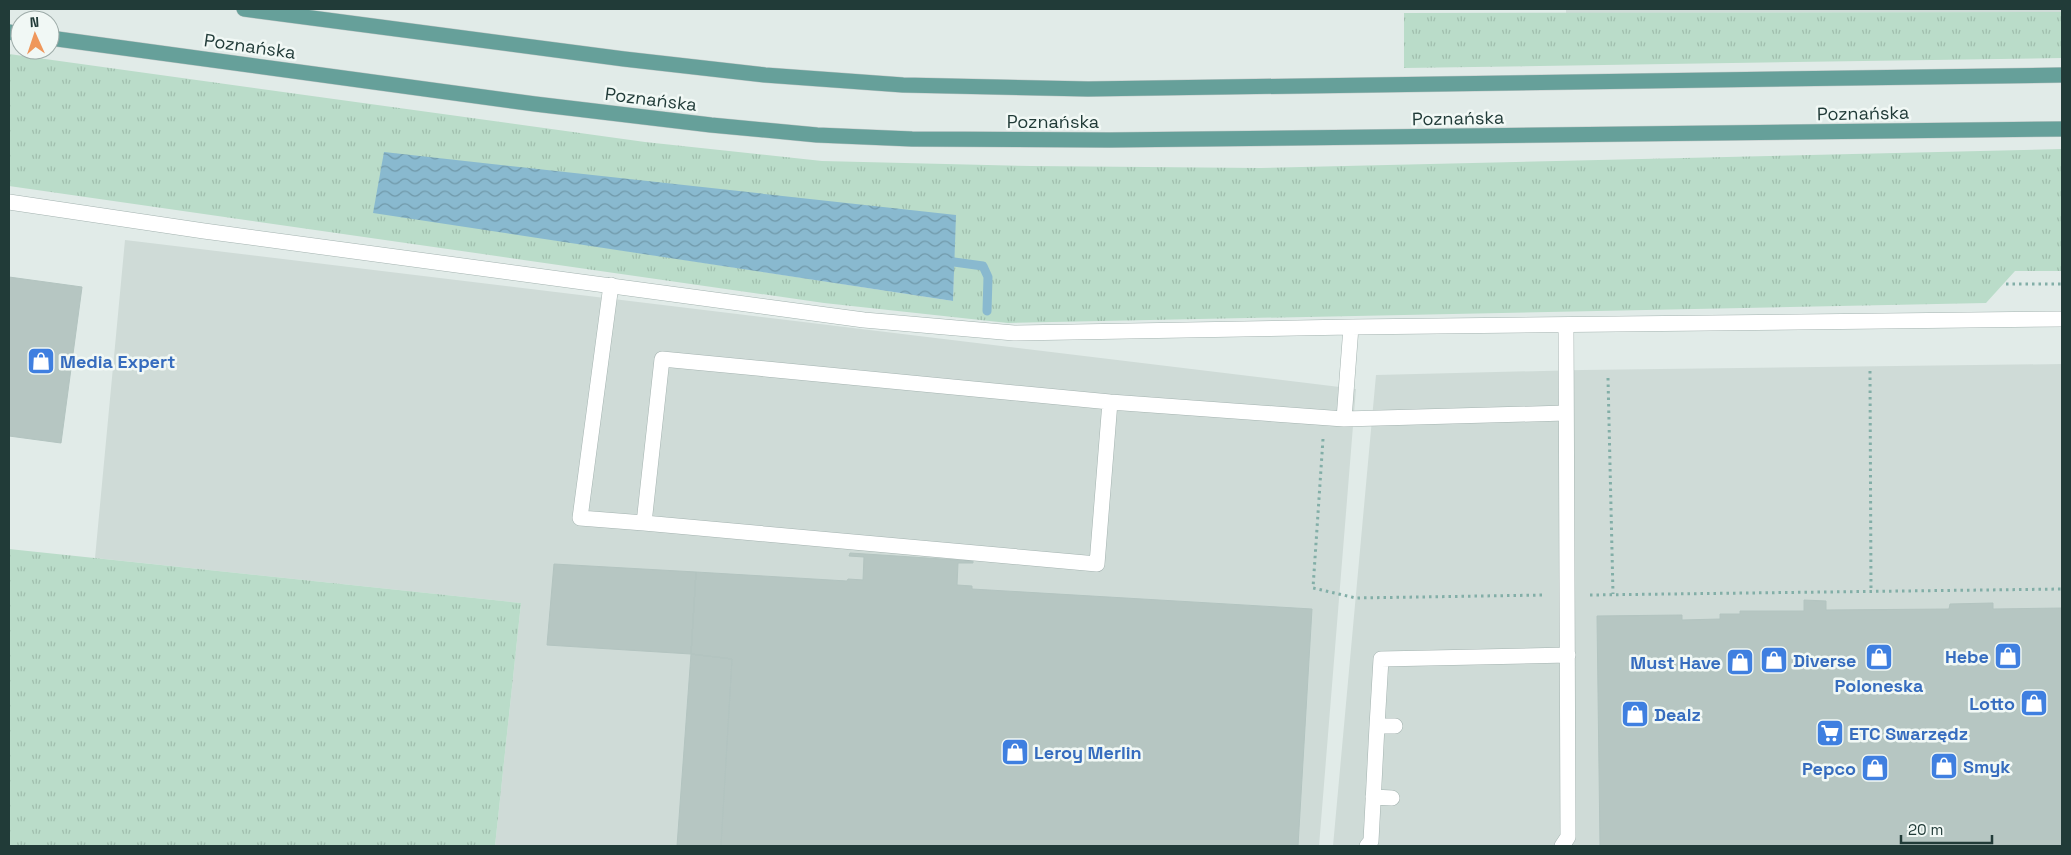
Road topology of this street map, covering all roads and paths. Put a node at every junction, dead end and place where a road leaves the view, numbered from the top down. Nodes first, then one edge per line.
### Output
1 (244, 9) edge
2 (60, 39) edge
3 (2062, 75) edge
4 (2062, 129) edge
5 (9, 202) edge
6 (2006, 284) dead end
7 (2062, 284) edge
8 (611, 285) junction
9 (2062, 319) edge
10 (1566, 326) junction
11 (1351, 327) junction
12 (1870, 371) dead end
13 (1608, 378) dead end
14 (1110, 402) junction
15 (1566, 413) junction
16 (1324, 417) junction
17 (1344, 418) junction
18 (644, 522) junction
19 (2062, 589) edge
20 (1871, 591) junction
21 (1613, 594) junction
22 (1568, 595) junction
23 (1568, 656) junction
24 (1377, 726) junction
25 (1395, 726) dead end
26 (1373, 797) junction
27 (1392, 798) dead end
28 (1371, 844) edge
29 (1562, 846) edge

1 - 3 main road, Poznańska
2 - 4 main road, Poznańska
5 - 8 street
6 - 7 path
8 - 11 street
8 - 18 street
9 - 10 street
10 - 11 street
10 - 15 street
11 - 17 street
12 - 20 path
13 - 21 path
14 - 16 street
14 - 18 street
14 - 18 street
15 - 17 street
15 - 22 street
16 - 17 street
16 - 22 path
19 - 20 path
20 - 21 path
21 - 22 path
22 - 23 street
23 - 24 street
23 - 29 street
24 - 25 street
24 - 26 street
26 - 27 street
26 - 28 street

